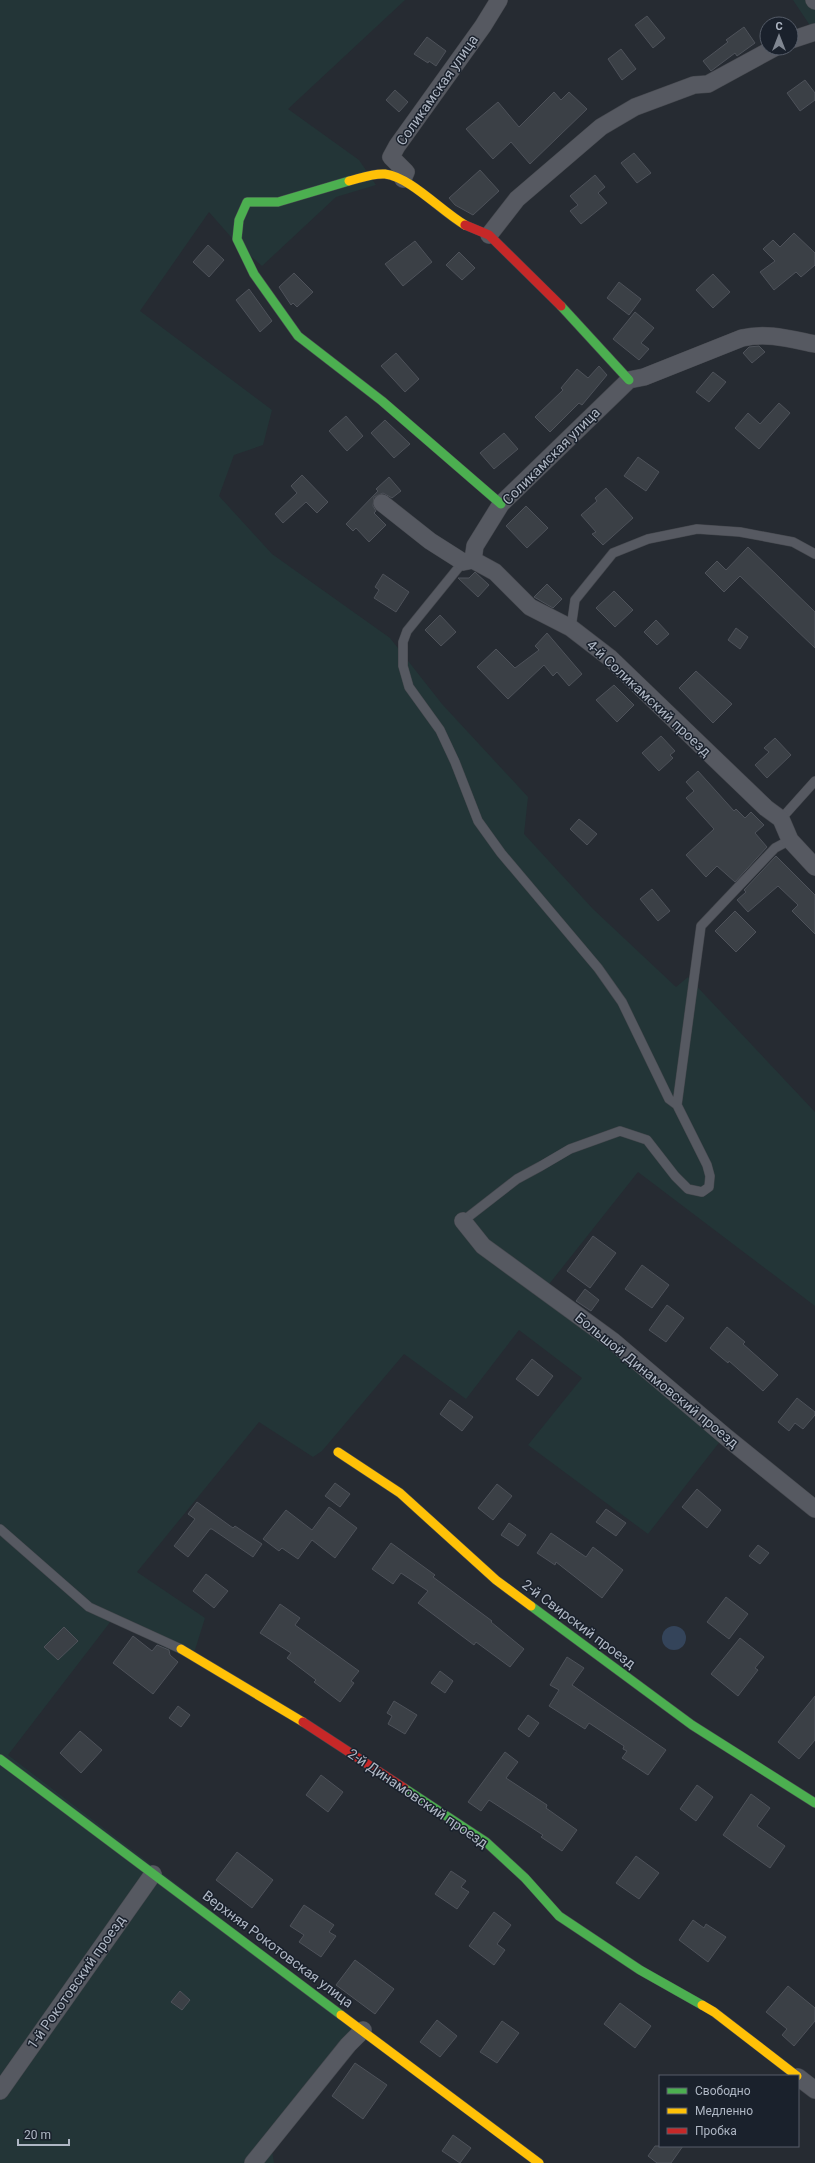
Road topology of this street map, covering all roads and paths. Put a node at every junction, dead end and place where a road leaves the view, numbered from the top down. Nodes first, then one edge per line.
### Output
1 (499, 0) edge
2 (815, 32) edge
3 (799, 37) edge
4 (759, 56) edge
5 (403, 179) junction
6 (489, 235) junction
7 (815, 344) edge
8 (629, 380) junction
9 (382, 503) dead end
10 (502, 504) junction
11 (815, 554) edge
12 (468, 561) junction
13 (571, 628) junction
14 (815, 781) edge
15 (780, 819) junction
16 (790, 840) junction
17 (815, 867) edge
18 (677, 1105) junction
19 (463, 1221) joint
20 (338, 1452) dead end
21 (815, 1509) edge
22 (0, 1529) edge
23 (181, 1649) joint
24 (0, 1759) edge
25 (815, 1803) edge
26 (153, 1874) junction
27 (362, 2030) junction
28 (794, 2075) edge
29 (799, 2078) edge
30 (815, 2090) edge
31 (0, 2091) edge
32 (253, 2163) edge
33 (539, 2163) edge

1 - 5 street, Соликамская улица
2 - 3 street
4 - 6 street
5 - 6 street
5 - 10 street
6 - 8 street
7 - 8 street
8 - 10 street, Соликамская улица
9 - 12 street, 4-й Соликамский проезд
10 - 12 street, Соликамская улица
11 - 13 lane
12 - 13 street, 4-й Соликамский проезд
12 - 18 lane
13 - 15 street, 4-й Соликамский проезд
14 - 15 lane
15 - 16 street, 4-й Соликамский проезд
16 - 17 street, 4-й Соликамский проезд
16 - 18 lane
18 - 19 lane
19 - 21 street, Большой Динамовский проезд
20 - 25 street, 2-й Свирский проезд
22 - 23 lane
23 - 28 street, 2-й Динамовский проезд
24 - 26 street, Верхняя Рокотовская улица
26 - 27 street, Верхняя Рокотовская улица
26 - 31 street, 1-й Рокотовский проезд
27 - 32 street
27 - 33 street, Верхняя Рокотовская улица
29 - 30 street, 2-й Динамовский проезд

